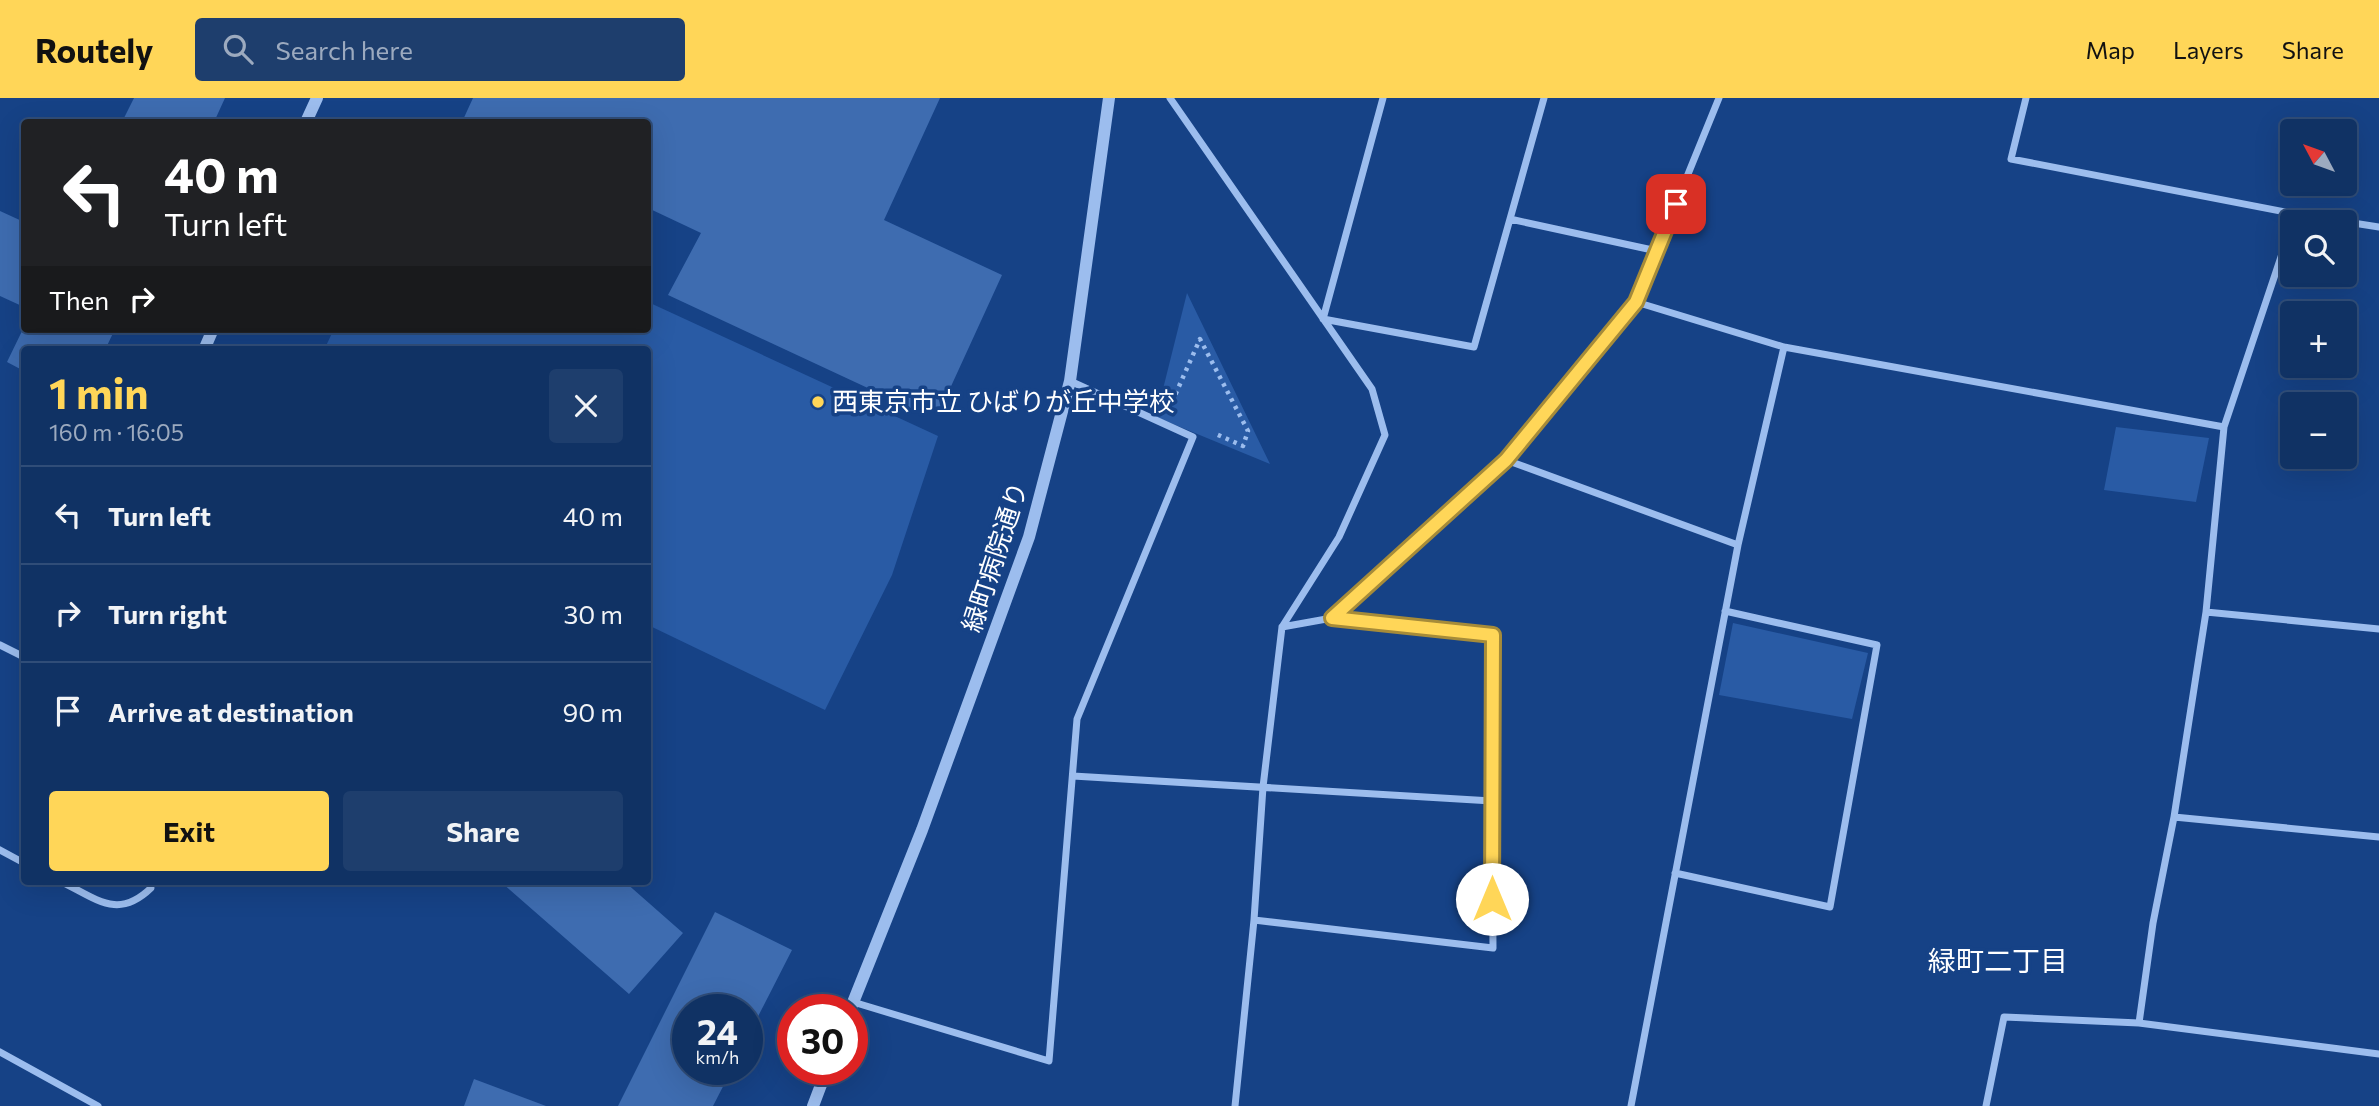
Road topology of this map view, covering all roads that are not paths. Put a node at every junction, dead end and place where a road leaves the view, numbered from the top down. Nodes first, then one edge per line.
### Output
1 (317, 98) edge
2 (1109, 98) edge
3 (1170, 98) edge
4 (1382, 98) edge
5 (1544, 98) edge
6 (1719, 98) edge
7 (2026, 98) edge
8 (307, 119) edge
9 (2280, 217) edge
10 (1510, 219) junction
11 (2357, 225) edge
12 (2379, 227) edge
13 (1657, 251) junction
14 (2280, 261) edge
15 (1636, 302) junction
16 (1323, 319) junction
17 (1784, 347) junction
18 (1070, 381) junction
19 (2224, 427) junction
20 (1506, 460) junction
21 (1738, 545) junction
22 (1725, 611) junction
23 (2206, 612) junction
24 (1332, 618) junction
25 (1282, 627) junction
26 (2379, 629) edge
27 (0, 645) edge
28 (21, 656) edge
29 (1073, 776) junction
30 (1263, 787) junction
31 (1492, 802) junction
32 (2174, 817) junction
33 (2379, 837) edge
34 (0, 850) edge
35 (21, 861) edge
36 (1675, 873) junction
37 (68, 885) edge
38 (150, 885) edge
39 (1254, 920) junction
40 (857, 994) edge
41 (868, 1010) edge
42 (2139, 1023) junction
43 (0, 1052) edge
44 (2379, 1054) edge
45 (821, 1085) edge
46 (97, 1106) edge
47 (813, 1106) edge
48 (1235, 1106) edge
49 (1631, 1106) edge
50 (1986, 1106) edge

1 - 8 street
2 - 18 street, 緑町病院通り
3 - 16 street
4 - 16 street
5 - 10 street
6 - 13 street
7 - 9 street
10 - 13 street
10 - 16 street
11 - 12 street
13 - 15 street
14 - 19 street
15 - 17 street
15 - 20 street
16 - 25 street
17 - 19 street
17 - 21 street
18 - 29 street
18 - 40 street, 緑町病院通り
19 - 23 street
20 - 21 street
20 - 24 street
21 - 22 street
22 - 36 street
22 - 36 street
23 - 26 street
23 - 32 street
24 - 25 street
24 - 31 street
25 - 30 street
27 - 28 street
29 - 30 street
29 - 41 street
30 - 31 street
30 - 39 street
31 - 39 street
32 - 33 street
32 - 42 street
34 - 35 street
36 - 49 street
37 - 38 street
39 - 48 street
42 - 44 street
42 - 50 street
43 - 46 street
45 - 47 street

